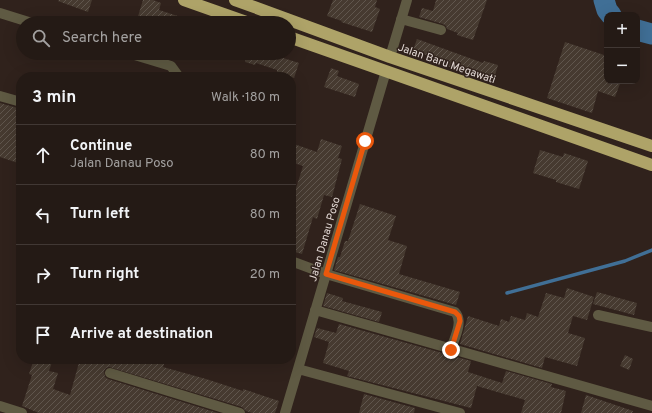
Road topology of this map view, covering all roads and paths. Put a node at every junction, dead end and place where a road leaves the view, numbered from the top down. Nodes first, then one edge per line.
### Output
1 (184, 0) edge
2 (235, 0) edge
3 (406, 0) edge
4 (0, 13) edge
5 (229, 16) edge
6 (279, 16) edge
7 (16, 18) edge
8 (402, 19) junction
9 (296, 22) edge
10 (441, 30) dead end
11 (296, 39) edge
12 (390, 57) junction
13 (151, 60) edge
14 (386, 71) junction
15 (175, 72) edge
16 (0, 96) edge
17 (16, 101) edge
18 (650, 145) edge
19 (648, 163) edge
20 (296, 263) edge
21 (326, 274) junction
22 (315, 310) junction
23 (598, 315) dead end
24 (652, 327) edge
25 (451, 350) junction
26 (298, 368) junction
27 (110, 373) dead end
28 (0, 406) edge
29 (652, 406) edge
30 (22, 413) edge
31 (240, 413) edge
32 (285, 413) edge
33 (460, 413) edge

1 - 5 highway
2 - 6 highway, Jalan Baru Megawati
3 - 8 street
4 - 7 street
8 - 10 street
8 - 12 street
9 - 12 highway, Jalan Baru Megawati
11 - 14 highway
12 - 18 highway, Jalan Baru Megawati
13 - 15 street
14 - 19 highway
14 - 21 street, Jalan Danau Poso
16 - 17 street
18 - 19 highway
20 - 21 street
21 - 22 street, Jalan Danau Poso
21 - 25 street
22 - 25 street
22 - 26 street, Jalan Danau Poso
23 - 24 street
25 - 29 street
26 - 32 street, Jalan Danau Poso
26 - 33 street
27 - 31 street
28 - 30 street

